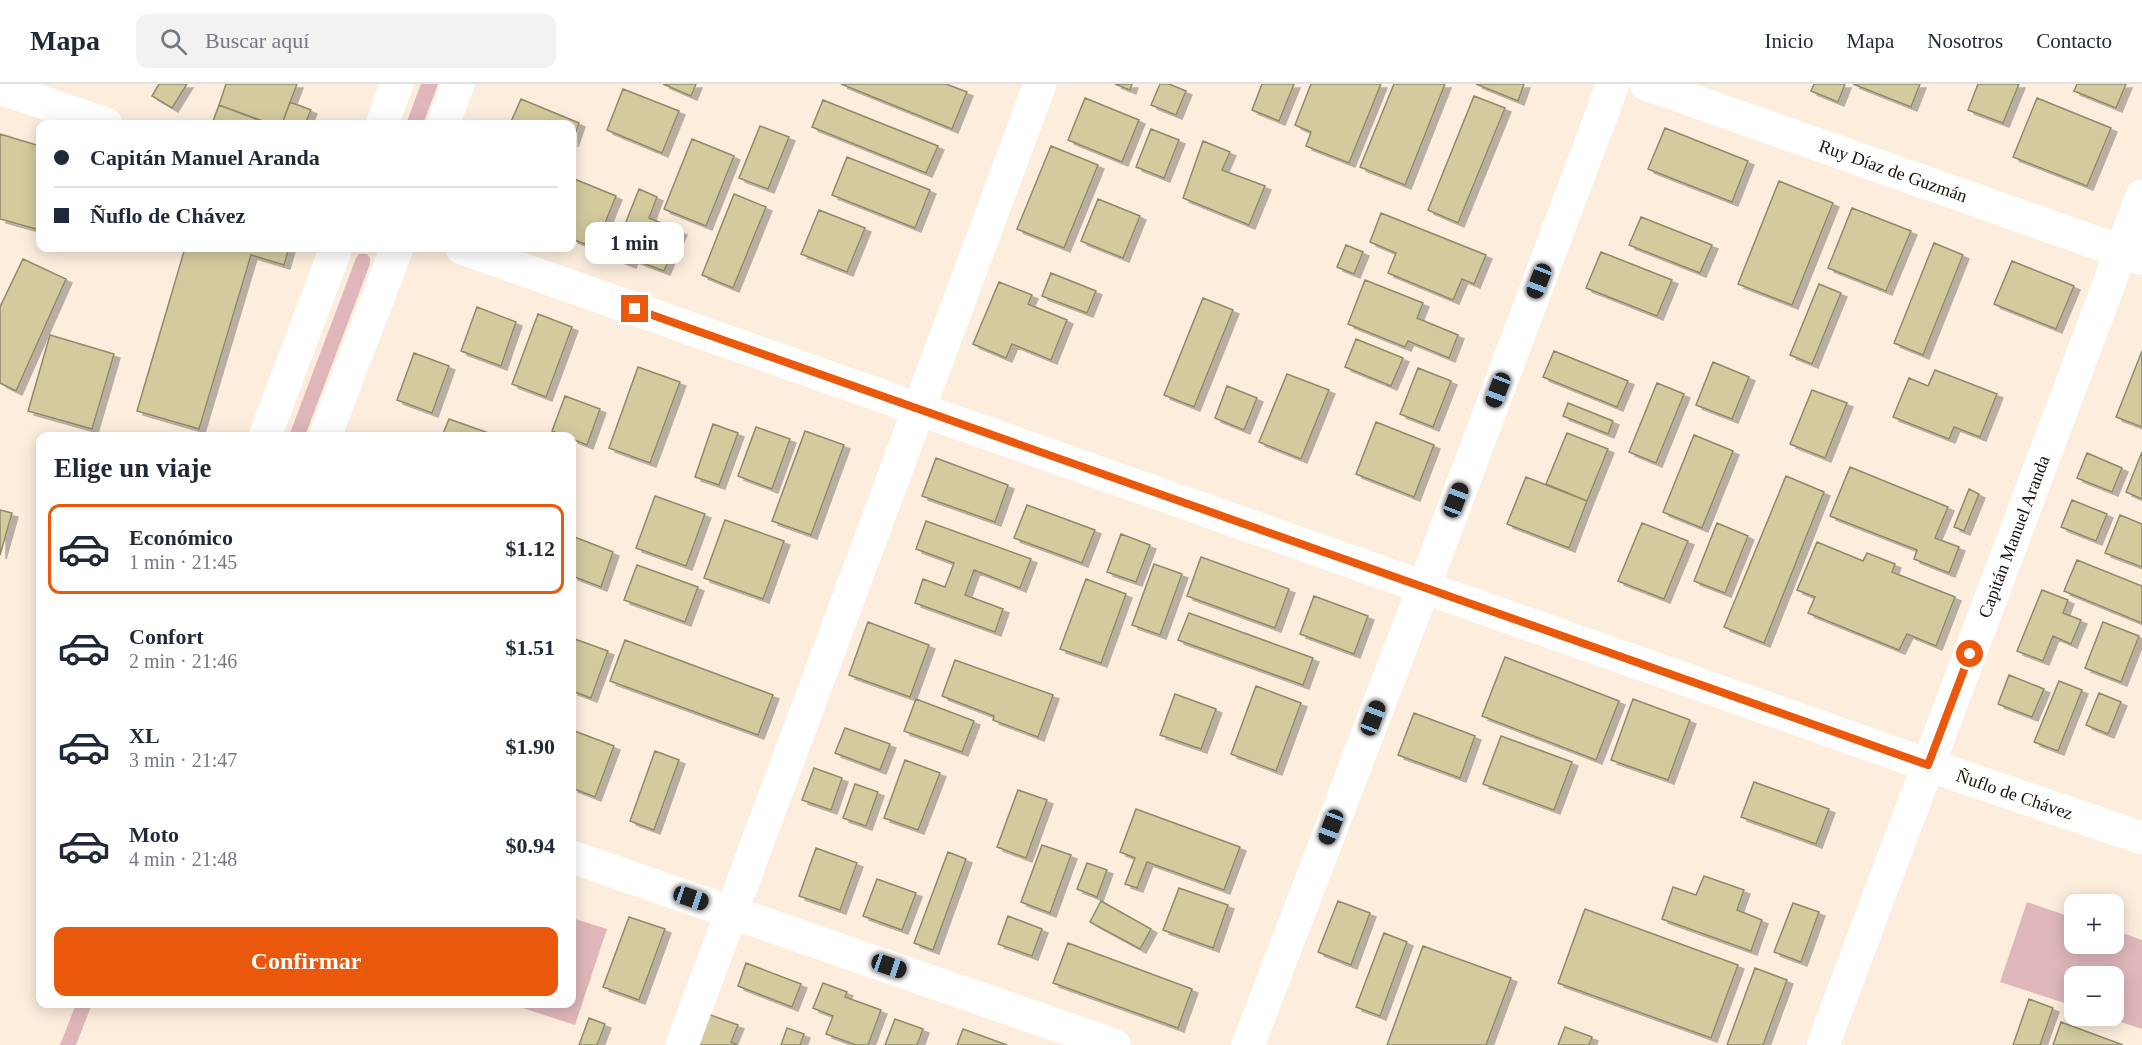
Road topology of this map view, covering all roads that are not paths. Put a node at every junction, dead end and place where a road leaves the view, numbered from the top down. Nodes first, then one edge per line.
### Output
1 (398, 84) edge
2 (458, 84) edge
3 (1040, 84) edge
4 (1613, 84) edge
5 (1646, 84) edge
6 (0, 88) edge
7 (94, 120) edge
8 (384, 120) edge
9 (444, 120) edge
10 (2142, 196) edge
11 (334, 252) edge
12 (394, 252) edge
13 (473, 252) edge
14 (2132, 255) edge
15 (918, 409) junction
16 (267, 432) edge
17 (327, 432) edge
18 (1424, 587) junction
19 (1928, 765) junction
20 (2142, 838) edge
21 (576, 858) edge
22 (731, 911) junction
23 (682, 1045) edge
24 (1114, 1045) edge
25 (1248, 1045) edge
26 (1823, 1045) edge

1 - 8 street
2 - 9 street
3 - 15 street
4 - 18 street
5 - 14 street, Ruy Díaz de Guzmán
6 - 7 street
10 - 14 street, Capitán Manuel Aranda
11 - 16 street
12 - 17 street
13 - 15 street, Ñuflo de Chávez
14 - 19 street, Capitán Manuel Aranda
15 - 18 street, Ñuflo de Chávez
15 - 22 street
18 - 19 street, Ñuflo de Chávez
18 - 25 street
19 - 20 street, Ñuflo de Chávez
19 - 26 street, Capitán Manuel Aranda
21 - 22 street
22 - 23 street
22 - 24 street

